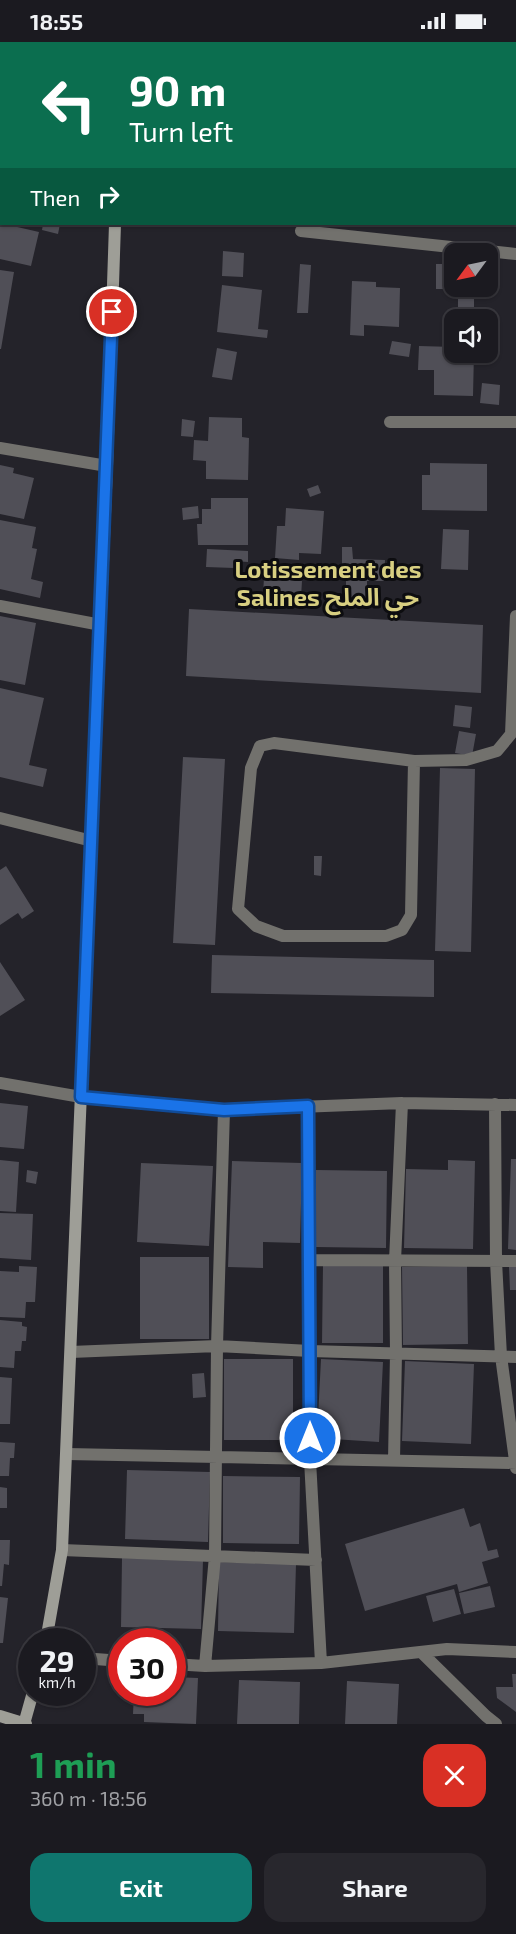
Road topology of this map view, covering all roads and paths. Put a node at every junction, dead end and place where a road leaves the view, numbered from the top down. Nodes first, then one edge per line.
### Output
1 (115, 225) edge
2 (301, 231) dead end
3 (516, 254) edge
4 (390, 422) dead end
5 (516, 422) edge
6 (0, 448) edge
7 (107, 466) junction
8 (0, 606) edge
9 (516, 616) edge
10 (100, 625) junction
11 (414, 760) junction
12 (0, 818) edge
13 (92, 841) junction
14 (0, 1083) edge
15 (81, 1097) junction
16 (402, 1103) junction
17 (495, 1104) junction
18 (516, 1105) edge
19 (308, 1106) junction
20 (224, 1110) junction
21 (310, 1260) junction
22 (395, 1261) junction
23 (496, 1261) junction
24 (516, 1262) edge
25 (217, 1346) junction
26 (71, 1352) junction
27 (310, 1352) junction
28 (396, 1353) junction
29 (501, 1356) junction
30 (516, 1357) edge
31 (67, 1454) junction
32 (216, 1458) junction
33 (310, 1460) junction
34 (394, 1461) junction
35 (516, 1464) edge
36 (62, 1550) junction
37 (215, 1556) junction
38 (316, 1560) junction
39 (48, 1628) edge
40 (421, 1652) junction
41 (516, 1652) edge
42 (321, 1663) junction
43 (186, 1665) edge
44 (206, 1666) junction
45 (30, 1706) edge
46 (0, 1716) edge
47 (25, 1724) edge
48 (496, 1724) edge

1 - 7 main road
2 - 3 street
4 - 5 street
6 - 7 street
7 - 10 main road
8 - 10 street
9 - 11 street
10 - 13 main road
11 - 11 street
12 - 13 street
13 - 15 main road
14 - 15 street
15 - 20 street
15 - 26 main road
16 - 17 street
16 - 19 street
16 - 22 street
17 - 18 street
17 - 23 street
19 - 20 street
19 - 21 street
20 - 25 street
21 - 22 street
21 - 27 street
22 - 23 street
22 - 28 street
23 - 24 street
23 - 29 street
25 - 26 street
25 - 27 street
25 - 32 street
26 - 31 main road
27 - 28 street
27 - 33 street
28 - 29 street
28 - 34 street
29 - 30 street
29 - 35 street
31 - 32 street
31 - 36 main road
32 - 33 street
32 - 37 street
33 - 34 street
33 - 38 street
34 - 35 street
36 - 37 street
36 - 39 main road
37 - 38 street
37 - 44 street
38 - 42 street
40 - 41 street
40 - 42 street
40 - 48 street
42 - 44 street
43 - 44 street
45 - 47 main road
46 - 47 main road

